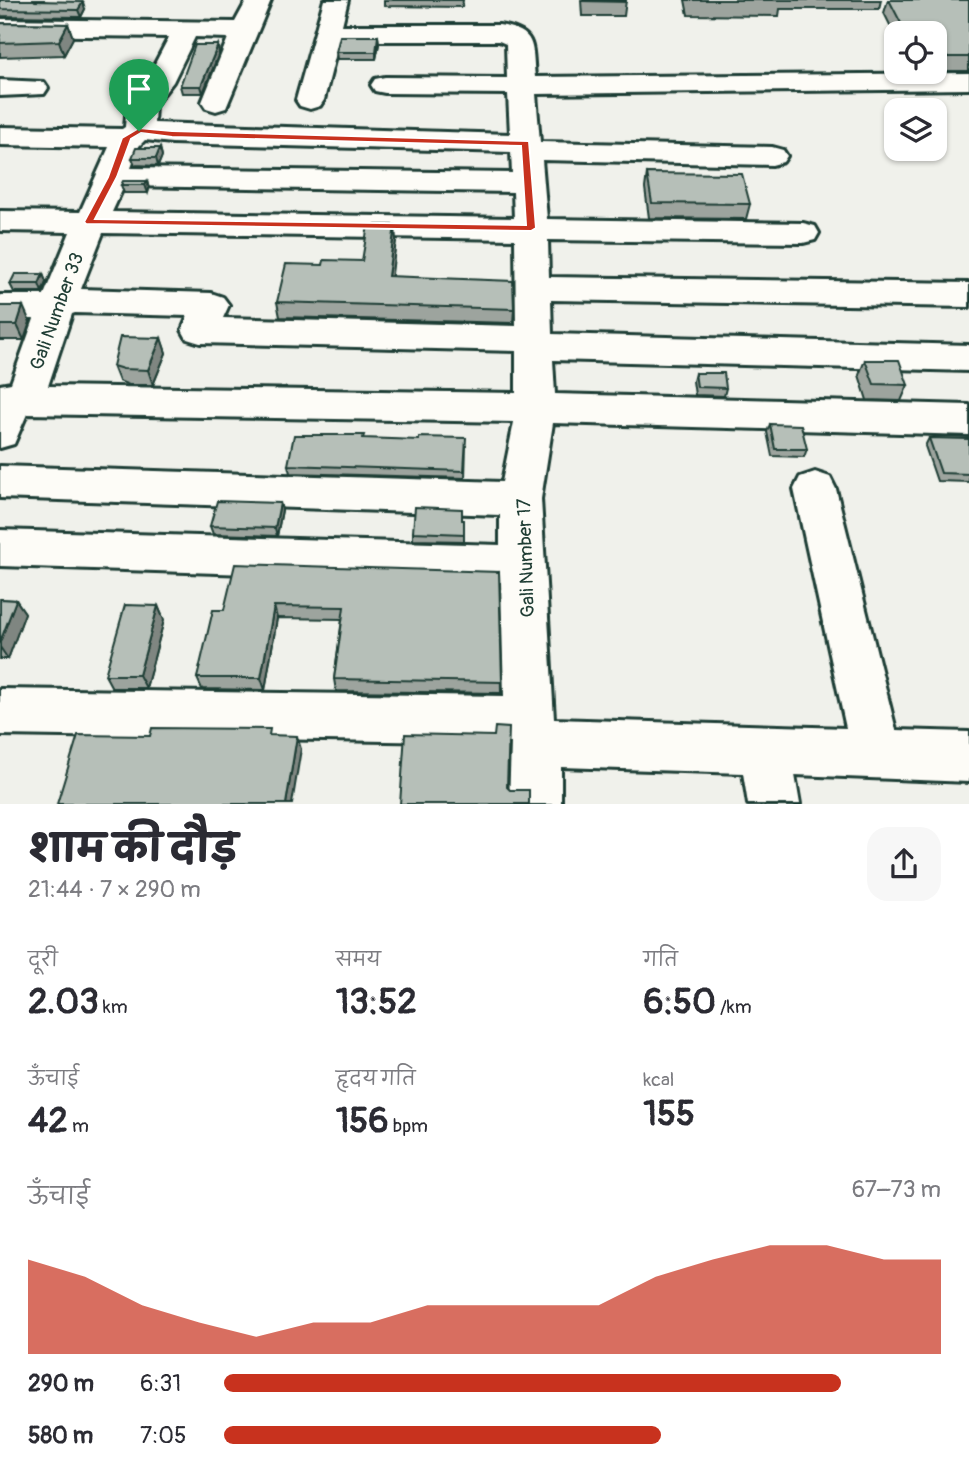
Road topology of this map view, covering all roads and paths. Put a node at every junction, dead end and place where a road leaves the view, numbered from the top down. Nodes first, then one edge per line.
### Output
1 (145, 0) edge
2 (258, 0) edge
3 (336, 0) edge
4 (0, 27) edge
5 (130, 29) junction
6 (186, 30) junction
7 (244, 30) junction
8 (327, 33) junction
9 (969, 81) edge
10 (385, 85) dead end
11 (521, 86) junction
12 (0, 88) edge
13 (34, 88) dead end
14 (310, 100) dead end
15 (216, 102) dead end
16 (133, 134) junction
17 (0, 136) edge
18 (526, 147) junction
19 (772, 156) dead end
20 (113, 177) junction
21 (528, 183) junction
22 (0, 221) edge
23 (89, 222) junction
24 (531, 228) junction
25 (803, 233) dead end
26 (532, 288) junction
27 (969, 295) edge
28 (0, 307) edge
29 (54, 307) junction
30 (533, 343) junction
31 (969, 358) edge
32 (536, 408) junction
33 (4, 410) edge
34 (967, 425) edge
35 (0, 482) edge
36 (815, 489) dead end
37 (520, 499) junction
38 (0, 548) edge
39 (524, 564) junction
40 (0, 712) edge
41 (533, 731) junction
42 (765, 752) junction
43 (877, 755) junction
44 (969, 757) edge
45 (535, 804) edge
46 (774, 804) edge

1 - 5 street
2 - 7 street
3 - 8 street
4 - 5 street
5 - 6 street
6 - 7 street
6 - 16 street, Gali Number 33
7 - 15 street
8 - 11 street, Gali Number 17
8 - 14 street
9 - 11 street
10 - 11 street
11 - 18 street, Gali Number 17
12 - 13 street
16 - 17 street
16 - 18 street
16 - 20 street, Gali Number 33
18 - 19 street
18 - 21 street, Gali Number 17
20 - 21 street
20 - 23 street, Gali Number 33
21 - 24 street, Gali Number 17
22 - 23 street
23 - 24 street
23 - 29 street, Gali Number 33
24 - 25 street
24 - 26 street, Gali Number 17
26 - 27 street
26 - 30 street, Gali Number 17
28 - 29 street
29 - 30 street
29 - 33 street, Gali Number 33
30 - 31 street
30 - 32 street, Gali Number 17
32 - 33 street
32 - 34 street
32 - 37 street, Gali Number 17
35 - 37 street
36 - 43 street
37 - 39 street, Gali Number 17
38 - 39 street
39 - 41 street, Gali Number 17
40 - 41 street
41 - 42 street
41 - 45 street, Gali Number 17
42 - 43 street
42 - 46 street
43 - 44 street

